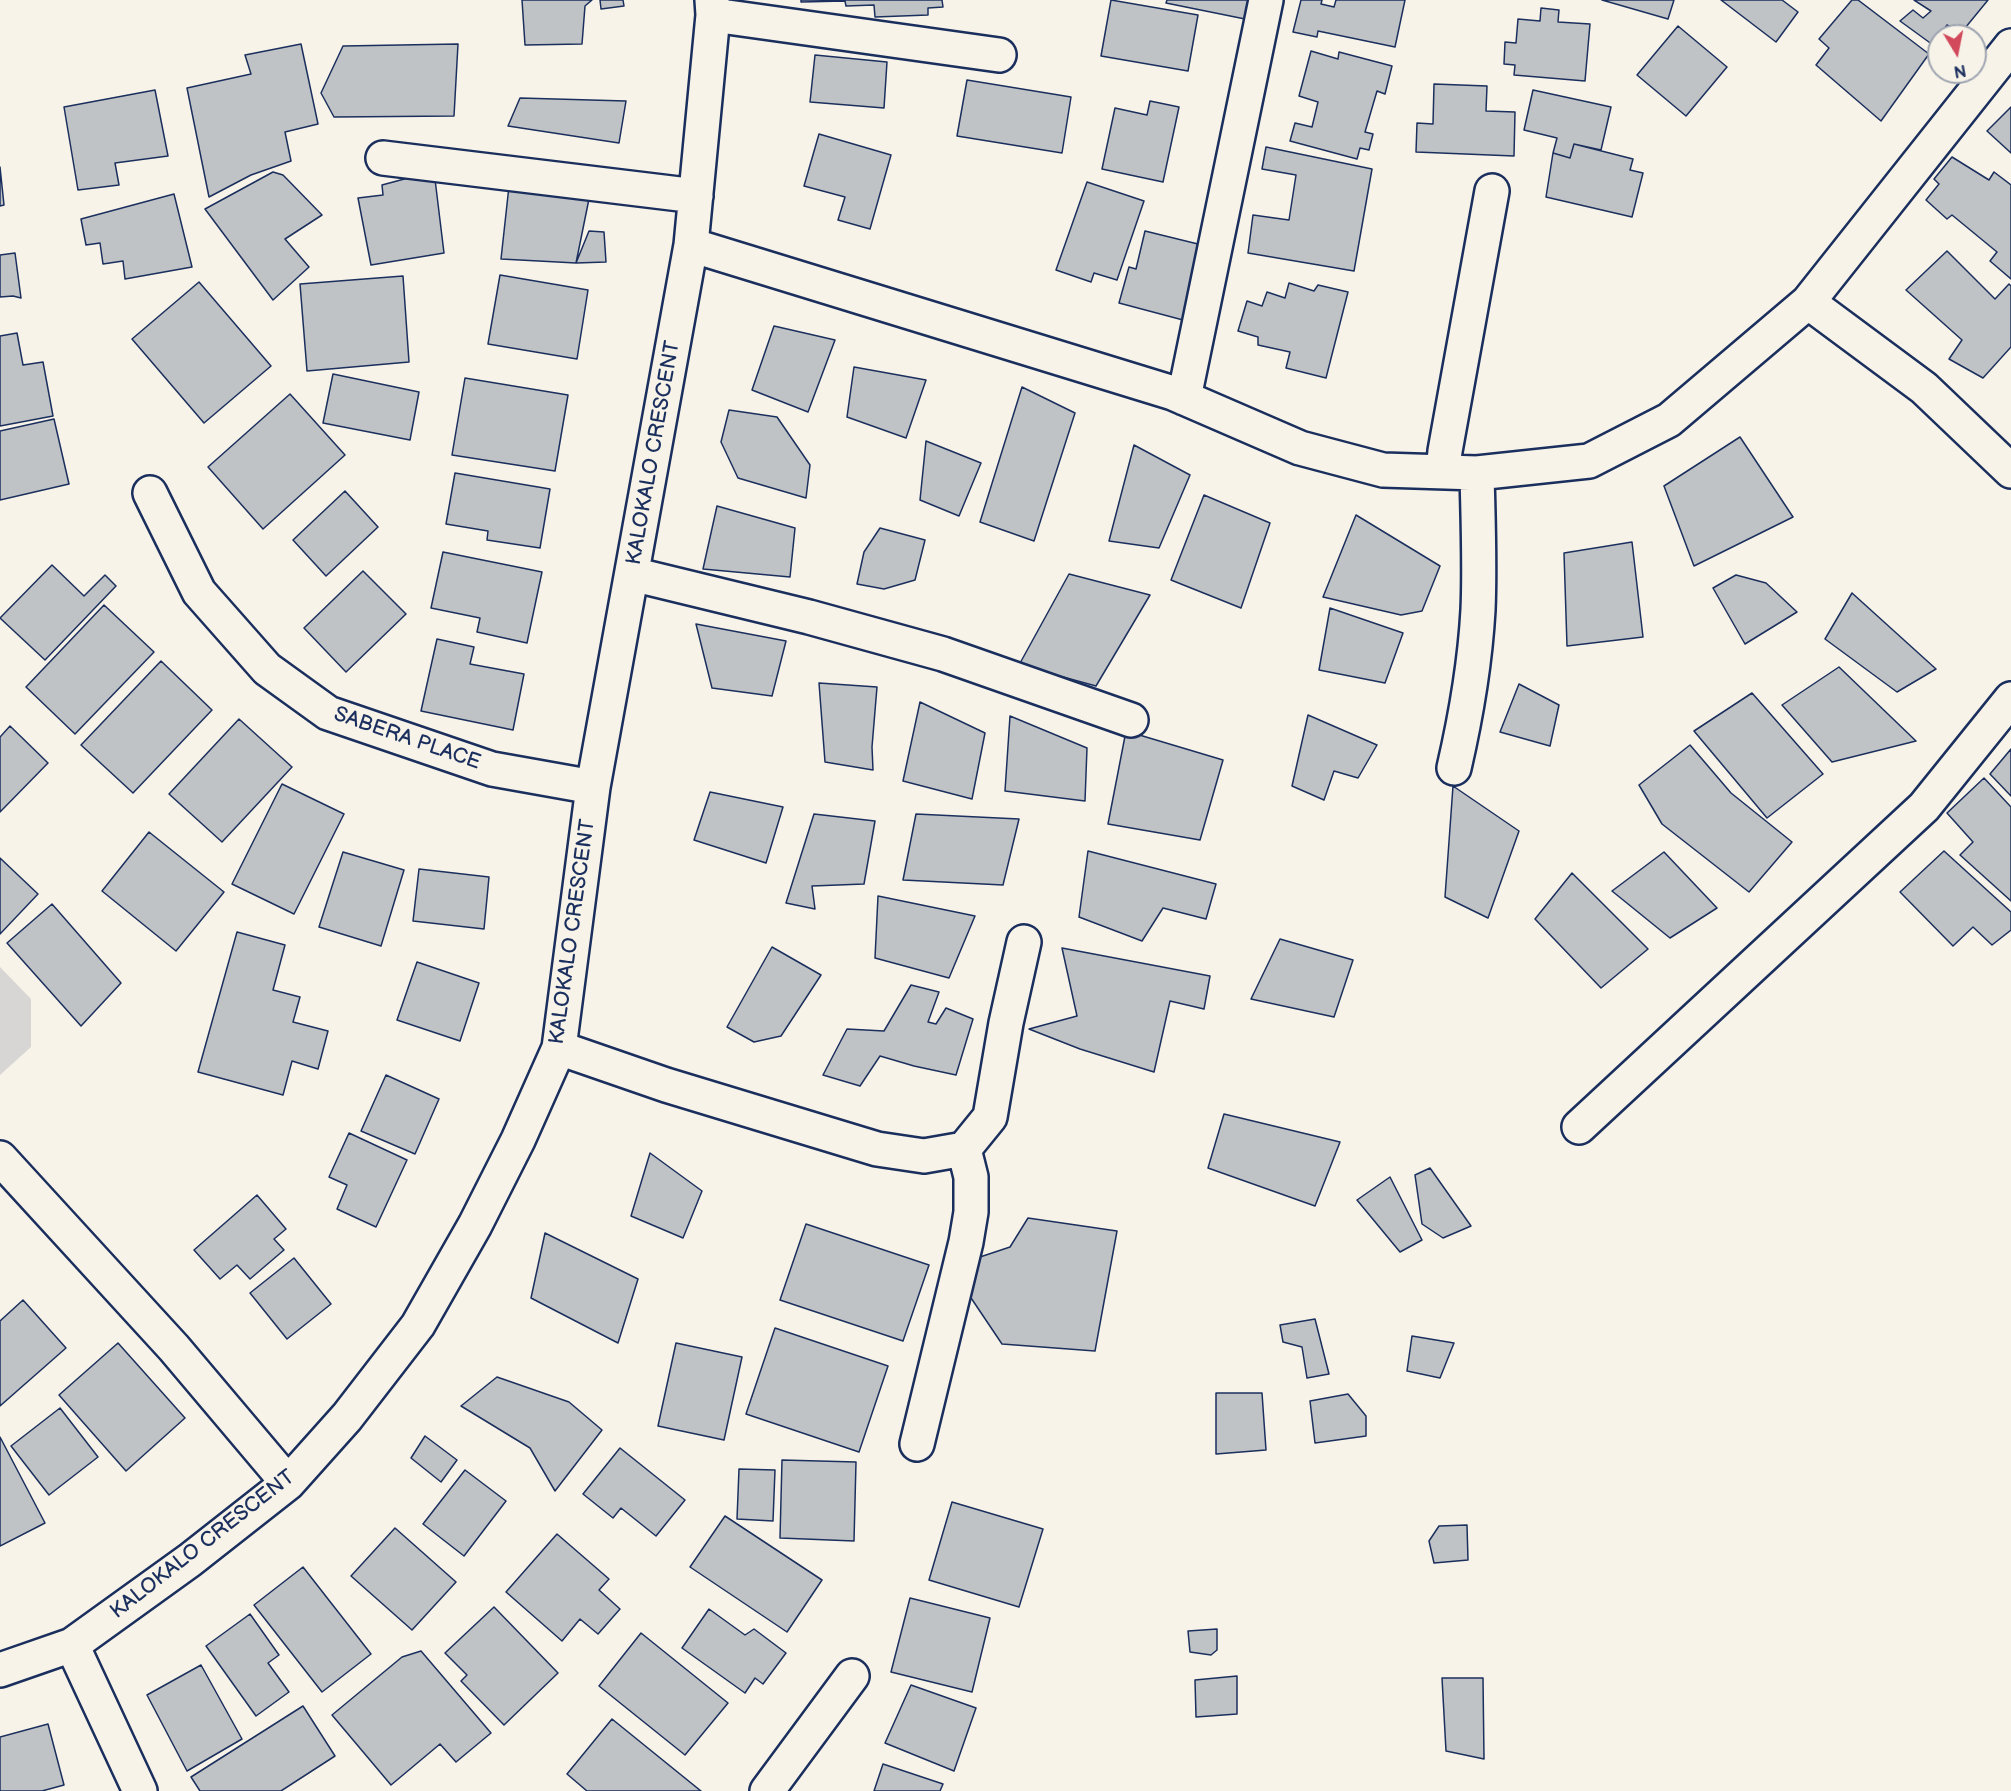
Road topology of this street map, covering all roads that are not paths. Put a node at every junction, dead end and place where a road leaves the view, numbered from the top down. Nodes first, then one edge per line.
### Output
1 (1266, 0) edge
2 (713, 8) edge
3 (2011, 46) edge
4 (999, 56) dead end
5 (383, 158) dead end
6 (1492, 191) dead end
7 (696, 196) junction
8 (691, 245) junction
9 (1808, 302) junction
10 (1184, 398) junction
11 (2011, 471) edge
12 (1443, 472) junction
13 (1477, 473) junction
14 (150, 493) dead end
15 (632, 574) junction
16 (2011, 699) edge
17 (1131, 720) dead end
18 (1454, 768) dead end
19 (593, 787) junction
20 (1024, 942) dead end
21 (559, 1048) junction
22 (1579, 1127) dead end
23 (964, 1149) junction
24 (0, 1158) edge
25 (917, 1444) dead end
26 (288, 1483) junction
27 (72, 1645) junction
28 (0, 1670) edge
29 (852, 1676) dead end
30 (140, 1791) edge
31 (767, 1791) edge

1 - 10 street
2 - 4 street
2 - 7 street, KALOKALO CRESCENT
3 - 9 street
5 - 7 street
6 - 12 street
7 - 8 street, KALOKALO CRESCENT
8 - 10 street
8 - 15 street, KALOKALO CRESCENT
9 - 11 street
9 - 13 street
10 - 12 street
12 - 13 street
13 - 18 street
14 - 19 street, SABERA PLACE
15 - 17 street
15 - 19 street, KALOKALO CRESCENT
16 - 22 street
19 - 21 street, KALOKALO CRESCENT
20 - 23 street
21 - 23 street
21 - 26 street, KALOKALO CRESCENT
23 - 25 street
24 - 26 street
26 - 27 street, KALOKALO CRESCENT
27 - 28 street, KALOKALO CRESCENT
27 - 30 street
29 - 31 street

